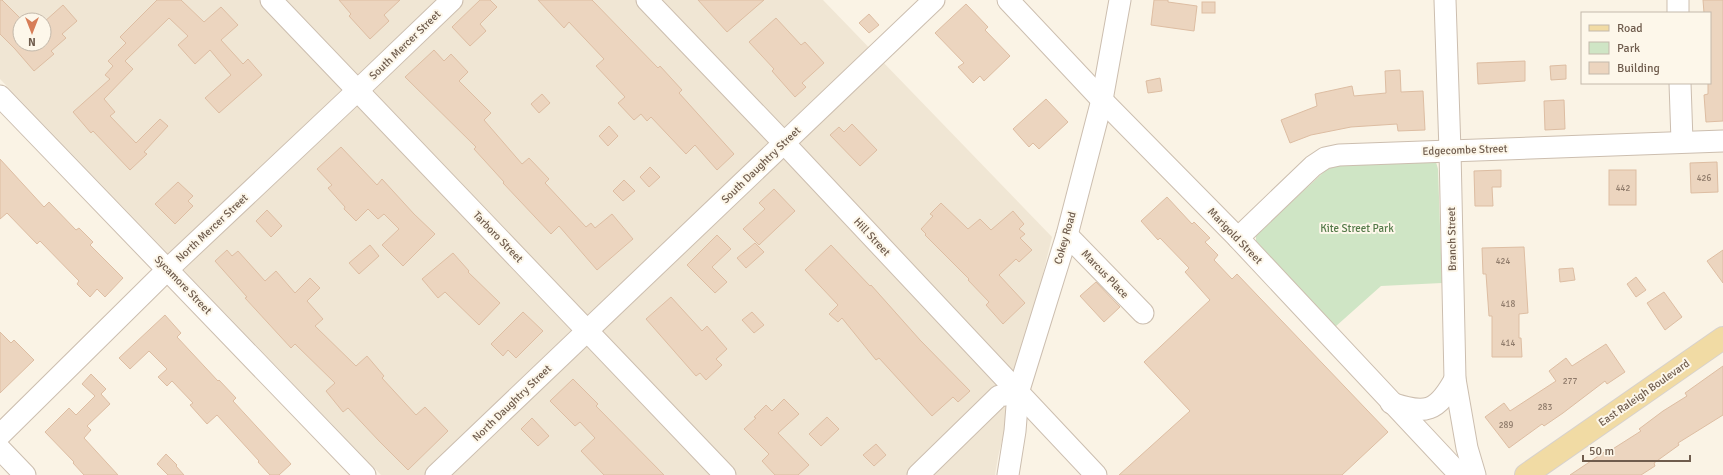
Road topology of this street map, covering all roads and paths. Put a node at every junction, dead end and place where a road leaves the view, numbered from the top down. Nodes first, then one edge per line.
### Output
1 (271, 0) edge
2 (452, 0) edge
3 (647, 0) edge
4 (934, 0) edge
5 (1008, 0) edge
6 (1120, 0) edge
7 (1445, 0) edge
8 (1678, 0) edge
9 (1678, 12) edge
10 (1680, 84) edge
11 (358, 90) junction
12 (0, 96) edge
13 (1102, 100) junction
14 (1682, 141) junction
15 (1723, 141) edge
16 (784, 143) junction
17 (1450, 151) junction
18 (1067, 235) junction
19 (1238, 238) junction
20 (168, 269) junction
21 (1143, 313) dead end
22 (587, 330) junction
23 (1723, 338) edge
24 (1455, 378) junction
25 (1018, 393) junction
26 (1391, 403) junction
27 (0, 436) edge
28 (0, 449) edge
29 (25, 475) edge
30 (365, 475) edge
31 (436, 475) edge
32 (725, 475) edge
33 (918, 475) edge
34 (1008, 475) edge
35 (1096, 475) edge
36 (1460, 475) edge
37 (1475, 475) edge
38 (1526, 475) edge

1 - 11 street, Tarboro Street
2 - 11 street, South Mercer Street
3 - 16 street, Hill Street
4 - 16 street, South Daughtry Street
5 - 13 street, Marigold Street
6 - 13 street, Cokey Road
7 - 17 street, Branch Street
8 - 9 street
10 - 14 street
11 - 20 street, North Mercer Street
11 - 22 street, Tarboro Street
12 - 20 street, Sycamore Street
13 - 18 street, Cokey Road
13 - 19 street, Marigold Street
14 - 15 street, Edgecombe Street
14 - 17 street, Edgecombe Street
16 - 22 street, South Daughtry Street
16 - 25 street, Hill Street
17 - 19 street, Edgecombe Street
17 - 24 street, Branch Street
18 - 21 street, Marcus Place
18 - 25 street, Cokey Road
19 - 26 street, Marigold Street
20 - 27 street, North Mercer Street
20 - 30 street, Sycamore Street
22 - 31 street, North Daughtry Street
22 - 32 street, Tarboro Street
23 - 38 main road, East Raleigh Boulevard
24 - 26 street
24 - 37 street, Branch Street
25 - 33 street
25 - 34 street, Cokey Road
25 - 35 street, Hill Street
26 - 36 street, Marigold Street
28 - 29 street

